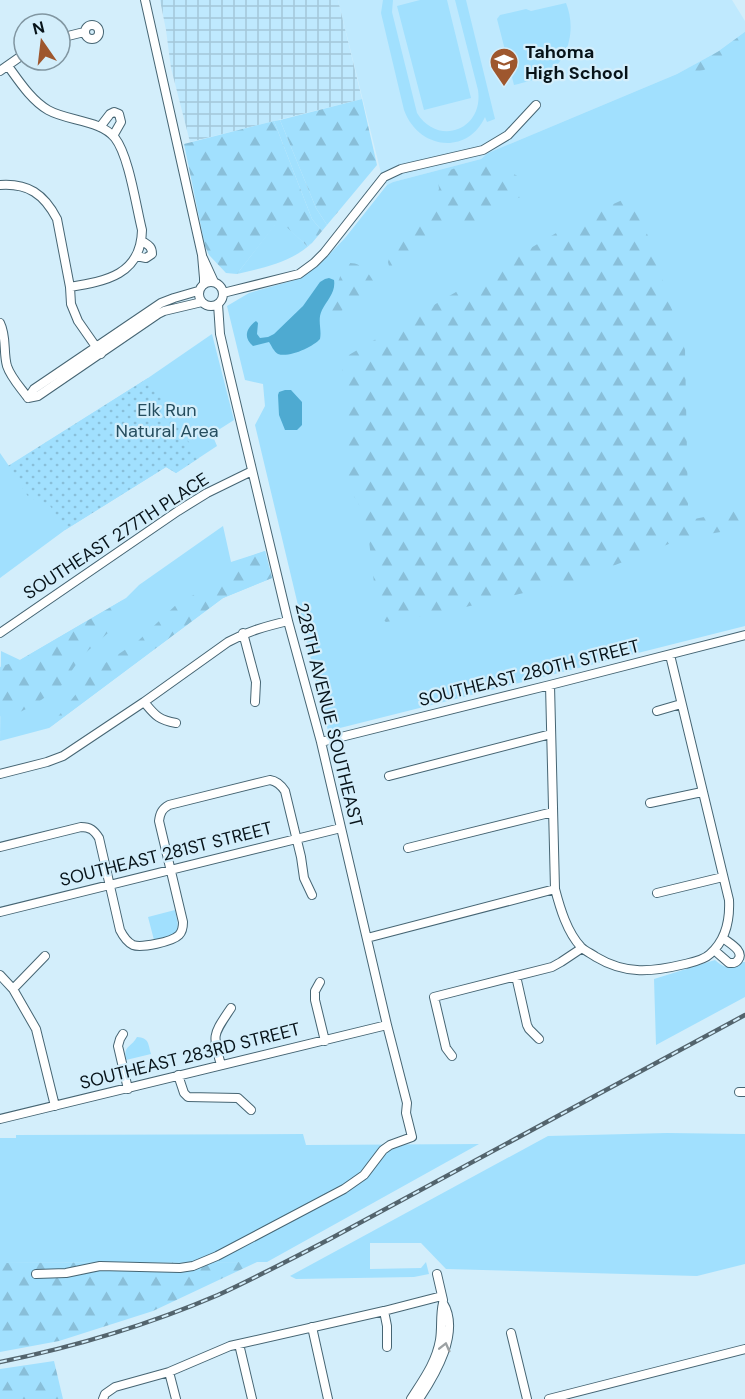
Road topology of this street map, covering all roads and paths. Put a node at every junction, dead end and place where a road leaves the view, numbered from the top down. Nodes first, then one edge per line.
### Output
1 (145, 0) edge
2 (84, 32) dead end
3 (72, 35) edge
4 (4, 68) edge
5 (536, 105) dead end
6 (100, 127) junction
7 (113, 136) junction
8 (0, 185) edge
9 (142, 240) junction
10 (202, 255) junction
11 (136, 256) junction
12 (70, 287) junction
13 (219, 287) junction
14 (201, 288) junction
15 (209, 304) junction
16 (0, 324) edge
17 (98, 351) junction
18 (252, 471) junction
19 (288, 621) junction
20 (0, 633) edge
21 (243, 633) junction
22 (744, 638) edge
23 (670, 655) junction
24 (550, 686) junction
25 (144, 702) junction
26 (255, 702) dead end
27 (681, 704) junction
28 (657, 711) dead end
29 (176, 723) dead end
30 (551, 734) junction
31 (321, 742) junction
32 (0, 774) edge
33 (388, 776) dead end
34 (702, 792) junction
35 (650, 803) dead end
36 (553, 812) junction
37 (341, 828) junction
38 (297, 839) junction
39 (0, 847) edge
40 (408, 848) dead end
41 (171, 870) junction
42 (723, 877) junction
43 (111, 885) junction
44 (555, 889) junction
45 (657, 893) dead end
46 (312, 895) dead end
47 (0, 912) edge
48 (367, 938) junction
49 (723, 938) junction
50 (582, 948) junction
51 (714, 950) junction
52 (45, 956) dead end
53 (0, 975) edge
54 (516, 976) junction
55 (320, 982) dead end
56 (13, 989) junction
57 (231, 1008) dead end
58 (387, 1025) junction
59 (123, 1034) dead end
60 (539, 1039) dead end
61 (324, 1041) junction
62 (452, 1056) dead end
63 (221, 1065) junction
64 (178, 1075) junction
65 (128, 1089) junction
66 (55, 1106) junction
67 (251, 1110) dead end
68 (0, 1119) edge
69 (36, 1274) dead end
70 (437, 1274) dead end
71 (443, 1300) junction
72 (384, 1311) junction
73 (312, 1327) junction
74 (511, 1333) dead end
75 (239, 1344) junction
76 (387, 1347) dead end
77 (745, 1349) edge
78 (169, 1372) junction
79 (582, 1395) edge
80 (104, 1397) edge
81 (176, 1399) edge
82 (252, 1399) edge
83 (328, 1399) edge
84 (411, 1399) edge
85 (418, 1399) edge
86 (527, 1399) edge
87 (549, 1399) edge

1 - 10 street
2 - 3 street
4 - 6 street
5 - 13 street
6 - 7 street
6 - 7 street
7 - 9 street
8 - 12 street
9 - 11 street
9 - 11 street
10 - 13 street
10 - 14 street
11 - 12 street
12 - 17 street
13 - 14 street
13 - 15 street
14 - 15 street
14 - 17 street
15 - 17 street
15 - 18 street, 228TH AVENUE SOUTHEAST
16 - 17 street
18 - 19 street, 228TH AVENUE SOUTHEAST
18 - 20 street, SOUTHEAST 277TH PLACE
19 - 21 street
19 - 31 street, 228TH AVENUE SOUTHEAST
21 - 25 street
21 - 26 street
22 - 23 street, SOUTHEAST 280TH STREET
23 - 24 street, SOUTHEAST 280TH STREET
23 - 27 street
24 - 30 street
24 - 31 street, SOUTHEAST 280TH STREET
25 - 29 street
25 - 32 street
27 - 28 street
27 - 34 street
30 - 33 street
30 - 36 street
31 - 37 street, 228TH AVENUE SOUTHEAST
34 - 35 street
34 - 42 street
36 - 40 street
36 - 44 street
37 - 38 street, SOUTHEAST 281ST STREET
37 - 48 street, 228TH AVENUE SOUTHEAST
38 - 41 street, SOUTHEAST 281ST STREET
38 - 41 street
38 - 46 street
39 - 43 street
41 - 43 street, SOUTHEAST 281ST STREET
41 - 43 street
42 - 45 street
42 - 49 street
43 - 47 street, SOUTHEAST 281ST STREET
44 - 48 street
44 - 50 street
48 - 58 street, 228TH AVENUE SOUTHEAST
49 - 51 street
49 - 51 street
50 - 51 street
50 - 54 street
52 - 56 street
53 - 56 street
54 - 60 street
54 - 62 street
55 - 61 street
56 - 66 street
57 - 63 street
58 - 61 street, SOUTHEAST 283RD STREET
58 - 69 street, 228TH AVENUE SOUTHEAST
59 - 65 street
61 - 63 street, SOUTHEAST 283RD STREET
63 - 64 street, SOUTHEAST 283RD STREET
64 - 65 street, SOUTHEAST 283RD STREET
64 - 67 street
65 - 66 street, SOUTHEAST 283RD STREET
66 - 68 street, SOUTHEAST 283RD STREET
70 - 71 street
71 - 72 street
71 - 84 street
85 -> 71 street
72 - 73 street
72 - 76 street
73 - 75 street
73 - 83 street
74 - 86 street
75 - 78 street
75 - 82 street
77 - 79 street
78 - 80 street
78 - 81 street
79 - 87 street

